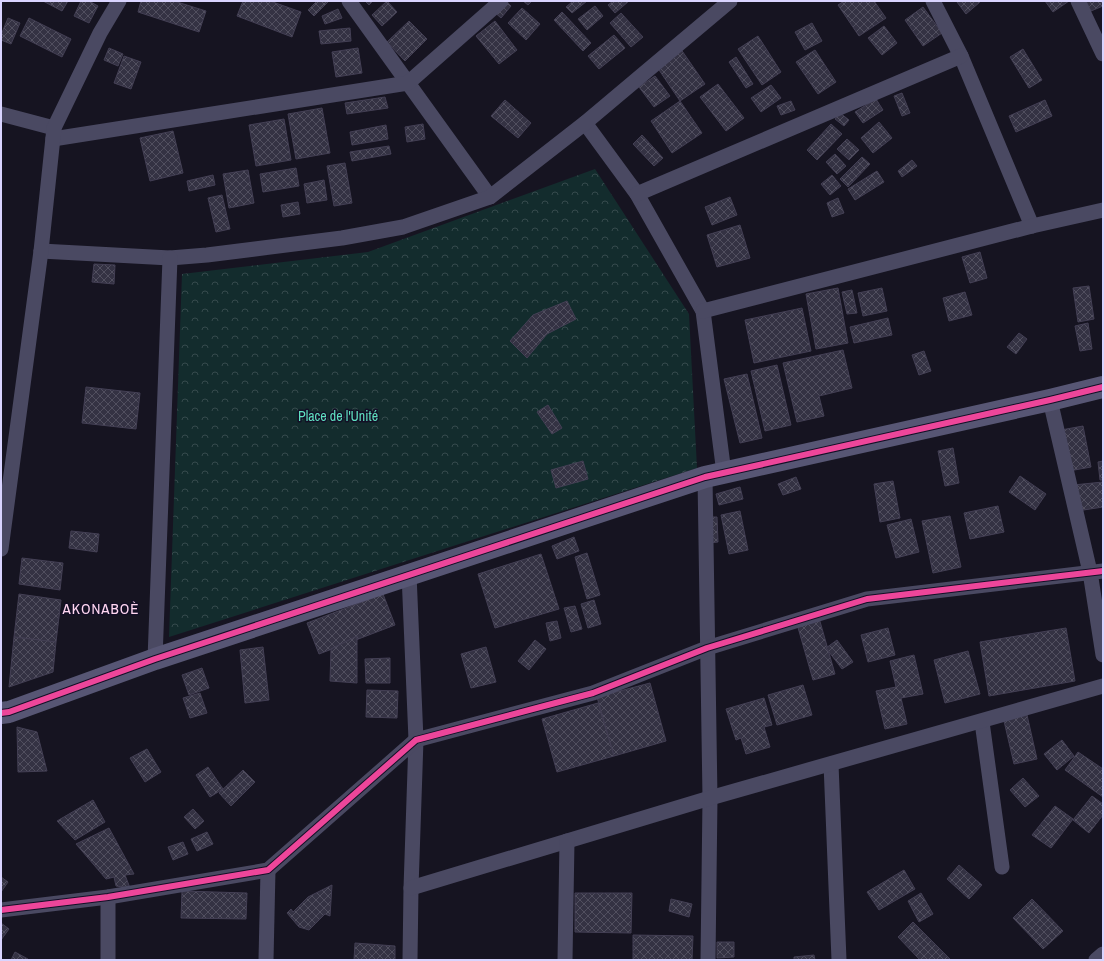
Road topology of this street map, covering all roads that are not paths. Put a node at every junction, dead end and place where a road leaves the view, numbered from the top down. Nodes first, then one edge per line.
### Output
1 (119, 1) edge
2 (349, 1) edge
3 (501, 1) edge
4 (730, 1) edge
5 (933, 1) edge
6 (1078, 1) edge
7 (1103, 54) edge
8 (962, 56) junction
9 (408, 83) junction
10 (1, 114) edge
11 (585, 123) junction
12 (54, 134) junction
13 (637, 194) junction
14 (490, 197) junction
15 (1103, 210) edge
16 (1032, 226) junction
17 (41, 251) junction
18 (170, 258) junction
19 (703, 312) junction
20 (1103, 387) edge
21 (1050, 400) junction
22 (715, 475) junction
23 (1, 549) edge
24 (1097, 572) edge
25 (409, 574) junction
26 (707, 648) junction
27 (1103, 655) edge
28 (155, 659) junction
29 (1103, 686) edge
30 (1, 713) edge
31 (982, 722) junction
32 (416, 740) junction
33 (831, 764) junction
34 (710, 798) junction
35 (567, 841) junction
36 (1002, 867) dead end
37 (268, 870) junction
38 (411, 888) junction
39 (108, 897) junction
40 (1, 910) edge
41 (1103, 954) edge
42 (108, 960) edge
43 (266, 960) edge
44 (410, 960) edge
45 (565, 960) edge
46 (708, 960) edge
47 (839, 960) edge
48 (1096, 960) edge

1 - 12 street
2 - 9 street
3 - 9 street
4 - 11 street
5 - 8 street
6 - 7 street
8 - 13 street
8 - 16 street
9 - 12 street
9 - 14 street
10 - 12 street
11 - 13 street
11 - 14 street
12 - 17 street
13 - 19 street
14 - 18 street
15 - 16 street
16 - 19 street
17 - 18 street
17 - 23 street
18 - 28 street
19 - 22 street
20 - 21 street
21 - 22 street
21 - 24 street
22 - 25 street
22 - 26 street
24 - 26 street
24 - 27 street
25 - 28 street
25 - 32 street
26 - 32 street
26 - 34 street
28 - 30 street
29 - 31 street
31 - 33 street
31 - 36 street
32 - 37 street
32 - 38 street
33 - 34 street
33 - 47 street
34 - 35 street
34 - 46 street
35 - 38 street
35 - 45 street
37 - 39 street
37 - 43 street
38 - 44 street
39 - 40 street
39 - 42 street
41 - 48 street

